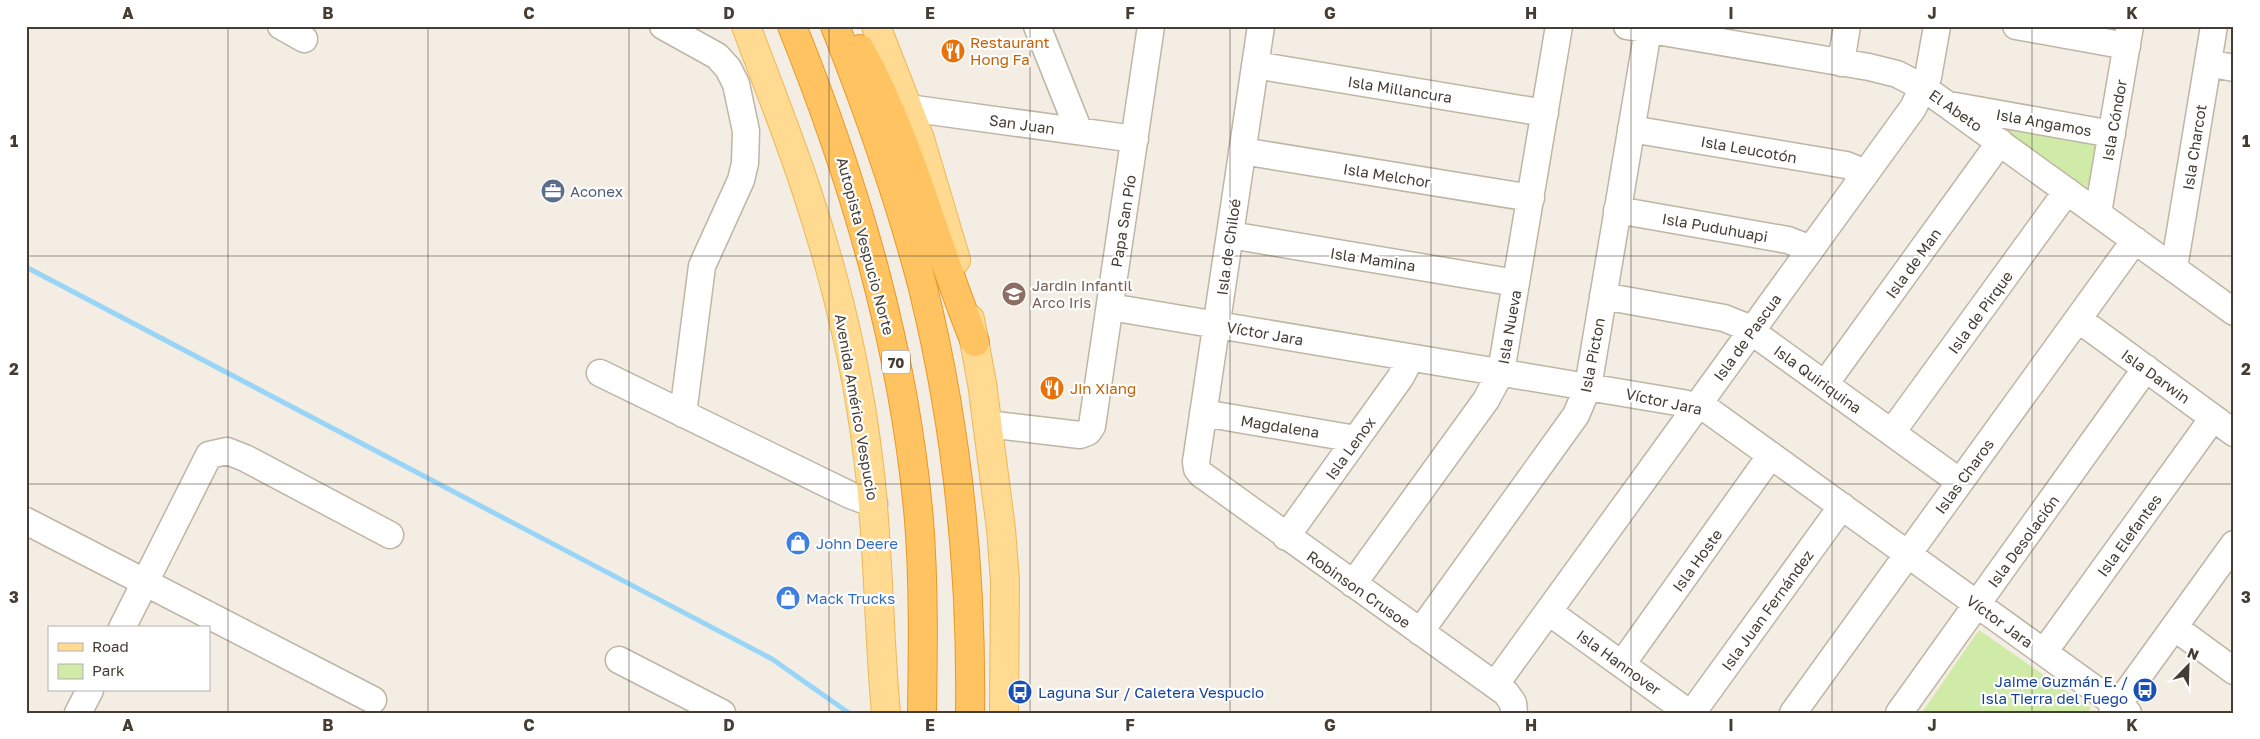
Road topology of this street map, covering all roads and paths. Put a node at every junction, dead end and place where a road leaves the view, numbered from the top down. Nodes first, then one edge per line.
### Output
1 (281, 26) edge
2 (663, 26) edge
3 (746, 26) edge
4 (792, 26) edge
5 (835, 26) edge
6 (846, 26) edge
7 (876, 26) edge
8 (1037, 26) edge
9 (1152, 26) edge
10 (1261, 26) edge
11 (1560, 26) edge
12 (1848, 26) edge
13 (1937, 26) edge
14 (2016, 26) edge
15 (2214, 26) edge
16 (1655, 29) edge
17 (2128, 36) edge
18 (1758, 37) edge
19 (304, 39) dead end
20 (1841, 63) junction
21 (2208, 63) junction
22 (1255, 65) junction
23 (2234, 68) edge
24 (1924, 88) junction
25 (1947, 104) junction
26 (908, 108) junction
27 (1545, 113) junction
28 (1631, 128) junction
29 (1079, 131) junction
30 (2112, 134) junction
31 (1135, 139) junction
32 (2000, 142) junction
33 (1242, 151) junction
34 (1866, 173) junction
35 (2067, 191) junction
36 (1531, 198) junction
37 (1617, 210) junction
38 (2098, 213) junction
39 (1230, 235) junction
40 (2135, 240) junction
41 (1811, 249) junction
42 (2174, 268) junction
43 (1516, 283) junction
44 (1603, 296) junction
45 (1110, 307) junction
46 (2234, 312) edge
47 (2078, 319) junction
48 (1217, 324) junction
49 (1752, 331) junction
50 (975, 342) junction
51 (1408, 357) junction
52 (2146, 368) junction
53 (1501, 372) junction
54 (600, 373) dead end
55 (1825, 384) junction
56 (1588, 387) junction
57 (1697, 406) junction
58 (1204, 413) junction
59 (683, 414) junction
60 (987, 424) junction
61 (2224, 425) edge
62 (1892, 432) junction
63 (1356, 439) junction
64 (1772, 455) junction
65 (1197, 469) joint
66 (1960, 482) junction
67 (874, 504) junction
68 (1842, 506) junction
69 (26, 521) edge
70 (390, 535) dead end
71 (1286, 537) junction
72 (2232, 552) edge
73 (1908, 554) junction
74 (145, 582) junction
75 (1353, 584) junction
76 (1977, 604) junction
77 (1549, 612) junction
78 (123, 626) edge
79 (2174, 627) junction
80 (1420, 632) junction
81 (2044, 652) junction
82 (619, 660) dead end
83 (1622, 664) junction
84 (2234, 670) edge
85 (1495, 685) junction
86 (89, 692) edge
87 (373, 700) dead end
88 (2119, 710) edge
89 (1798, 711) edge
90 (78, 713) edge
91 (722, 713) edge
92 (886, 713) edge
93 (922, 713) edge
94 (970, 713) edge
95 (1004, 713) edge
96 (1514, 713) edge
97 (1691, 713) edge
98 (1899, 713) edge

1 - 19 street
2 - 59 street
3 - 67 main road, Avenida Américo Vespucio
4 - 93 highway, Autopista Vespucio Norte / 70
5 - 94 highway
6 - 50 highway
7 - 26 main road
8 - 29 street
9 - 31 street, Papa San Pío
10 - 22 street, Isla de Chiloé
11 - 27 street, Isla Nueva
12 - 20 street
13 - 24 street, Isla de Pascua
14 - 17 street
15 - 21 street, Isla Charcot
16 - 18 street, El Abeto
16 - 28 street, Isla Picton
17 - 30 street, Isla Cóndor
18 - 20 street, El Abeto
20 - 24 street, El Abeto
21 - 23 street
21 - 42 street, Isla Charcot
22 - 27 street, Isla Millancura
22 - 33 street, Isla de Chiloé
24 - 25 street, El Abeto
24 - 34 street, Isla de Pascua
25 - 30 street, Isla Angamos
25 - 32 street, El Abeto
26 - 29 street, San Juan
26 - 50 main road
27 - 36 street, Isla Nueva
28 - 34 street, Isla Leucotón
28 - 37 street, Isla Picton
29 - 31 street, San Juan
30 - 38 street, Isla Cóndor
31 - 45 street, Papa San Pío
32 - 35 street, El Abeto
32 - 55 street, Isla de Man
33 - 36 street, Isla Melchor
33 - 39 street, Isla de Chiloé
34 - 41 street, Isla de Pascua
35 - 38 street, El Abeto
35 - 62 street, Isla de Pirque
36 - 43 street, Isla Nueva
37 - 41 street, Isla Puduhuapi
37 - 44 street, Isla Picton
38 - 40 street, El Abeto
39 - 43 street, Isla Mamina
39 - 48 street, Isla de Chiloé
40 - 42 street, El Abeto
40 - 47 street, Islas Charos
41 - 49 street, Isla de Pascua
42 - 46 street, El Abeto
43 - 53 street, Isla Nueva
44 - 49 street, Isla Quiriquina
44 - 56 street, Isla Picton
45 - 48 street, Víctor Jara
45 - 60 street, Papa San Pío
47 - 52 street, Isla Darwin
47 - 66 street, Islas Charos
48 - 51 street, Víctor Jara
48 - 58 street, Isla de Chiloé
49 - 55 street, Isla Quiriquina
49 - 57 street, Isla de Pascua
50 - 60 main road
51 - 53 street, Víctor Jara
51 - 63 street, Isla Lenox
52 - 61 street, Isla Darwin
52 - 76 street, Isla Desolación
53 - 56 street, Víctor Jara
53 - 75 street, Isla Nueva
54 - 59 street
55 - 62 street, Isla Quiriquina
56 - 57 street, Víctor Jara
56 - 80 street, Isla Picton
57 - 64 street, Víctor Jara
57 - 77 street, Isla de Pascua
58 - 63 street, Magdalena
58 - 65 street, Isla de Chiloé
59 - 67 street
60 - 95 main road
61 - 81 street, Isla Elefantes
62 - 66 street, Isla Quiriquina
63 - 71 street, Isla Lenox
64 - 68 street, Víctor Jara
64 - 83 street, Isla Hoste
65 - 71 street, Robinson Crusoe
66 - 73 street, Islas Charos
67 - 92 main road, Avenida Américo Vespucio
68 - 73 street, Víctor Jara
68 - 97 street, Isla Juan Fernández
69 - 74 street
70 - 74 street
71 - 75 street, Robinson Crusoe
72 - 79 street
73 - 76 street, Víctor Jara
73 - 89 street, Islas Charos
74 - 78 street
74 - 87 street
75 - 80 street, Robinson Crusoe
76 - 81 street, Víctor Jara
76 - 98 street, Isla Desolación
77 - 83 street, Isla Hannover
77 - 85 street, Isla de Pascua
79 - 84 street
79 - 88 street
80 - 85 street, Robinson Crusoe
81 - 88 street, Víctor Jara
82 - 91 street
83 - 97 street, Isla Hannover
85 - 96 street, Robinson Crusoe
86 - 90 street

